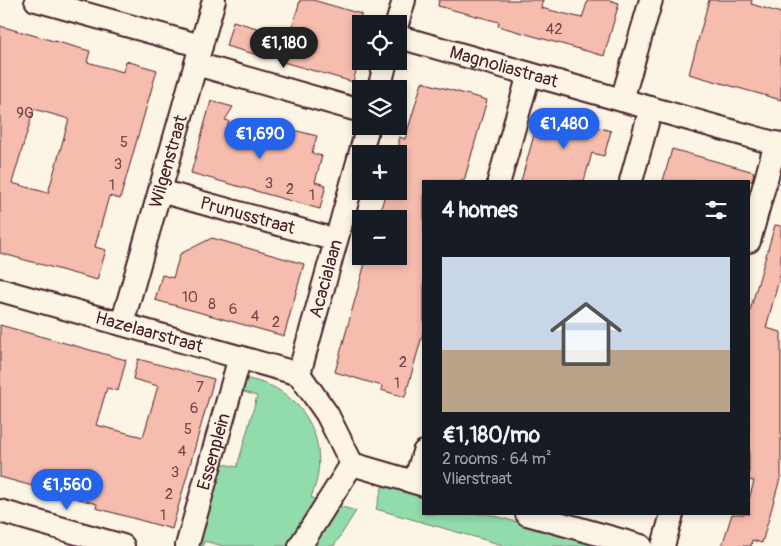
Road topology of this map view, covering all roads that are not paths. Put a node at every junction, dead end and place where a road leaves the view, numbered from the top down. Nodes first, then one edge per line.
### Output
1 (36, 0) edge
2 (214, 0) edge
3 (404, 0) edge
4 (651, 0) edge
5 (400, 15) edge
6 (407, 39) edge
7 (198, 55) junction
8 (529, 74) junction
9 (622, 100) junction
10 (352, 108) edge
11 (651, 108) junction
12 (365, 135) edge
13 (779, 144) edge
14 (499, 180) edge
15 (631, 180) edge
16 (160, 191) junction
17 (750, 238) edge
18 (336, 240) junction
19 (0, 290) edge
20 (122, 324) junction
21 (240, 357) junction
22 (299, 374) junction
23 (352, 464) junction
24 (422, 468) edge
25 (420, 483) edge
26 (0, 511) edge
27 (534, 515) edge
28 (672, 515) edge
29 (123, 546) edge
30 (187, 546) edge
31 (300, 546) edge
32 (641, 546) edge
33 (663, 546) edge

1 - 7 street
2 - 7 street, Wilgenstraat
3 - 5 street
4 - 9 street
6 - 8 street, Magnoliastraat
7 - 10 street
7 - 16 street, Wilgenstraat
8 - 9 street, Magnoliastraat
8 - 14 street
9 - 11 street, Magnoliastraat
11 - 13 street, Magnoliastraat
11 - 15 street
12 - 18 street, Acacialaan
13 - 17 street
16 - 18 street, Prunusstraat
16 - 20 street, Wilgenstraat
18 - 22 street, Acacialaan
19 - 20 street, Hazelaarstraat
20 - 21 street, Hazelaarstraat
21 - 22 street, Hazelaarstraat
21 - 30 street, Essenplein
22 - 23 street
23 - 25 street
23 - 31 street
24 - 25 street
26 - 29 street
27 - 32 street
28 - 33 street

